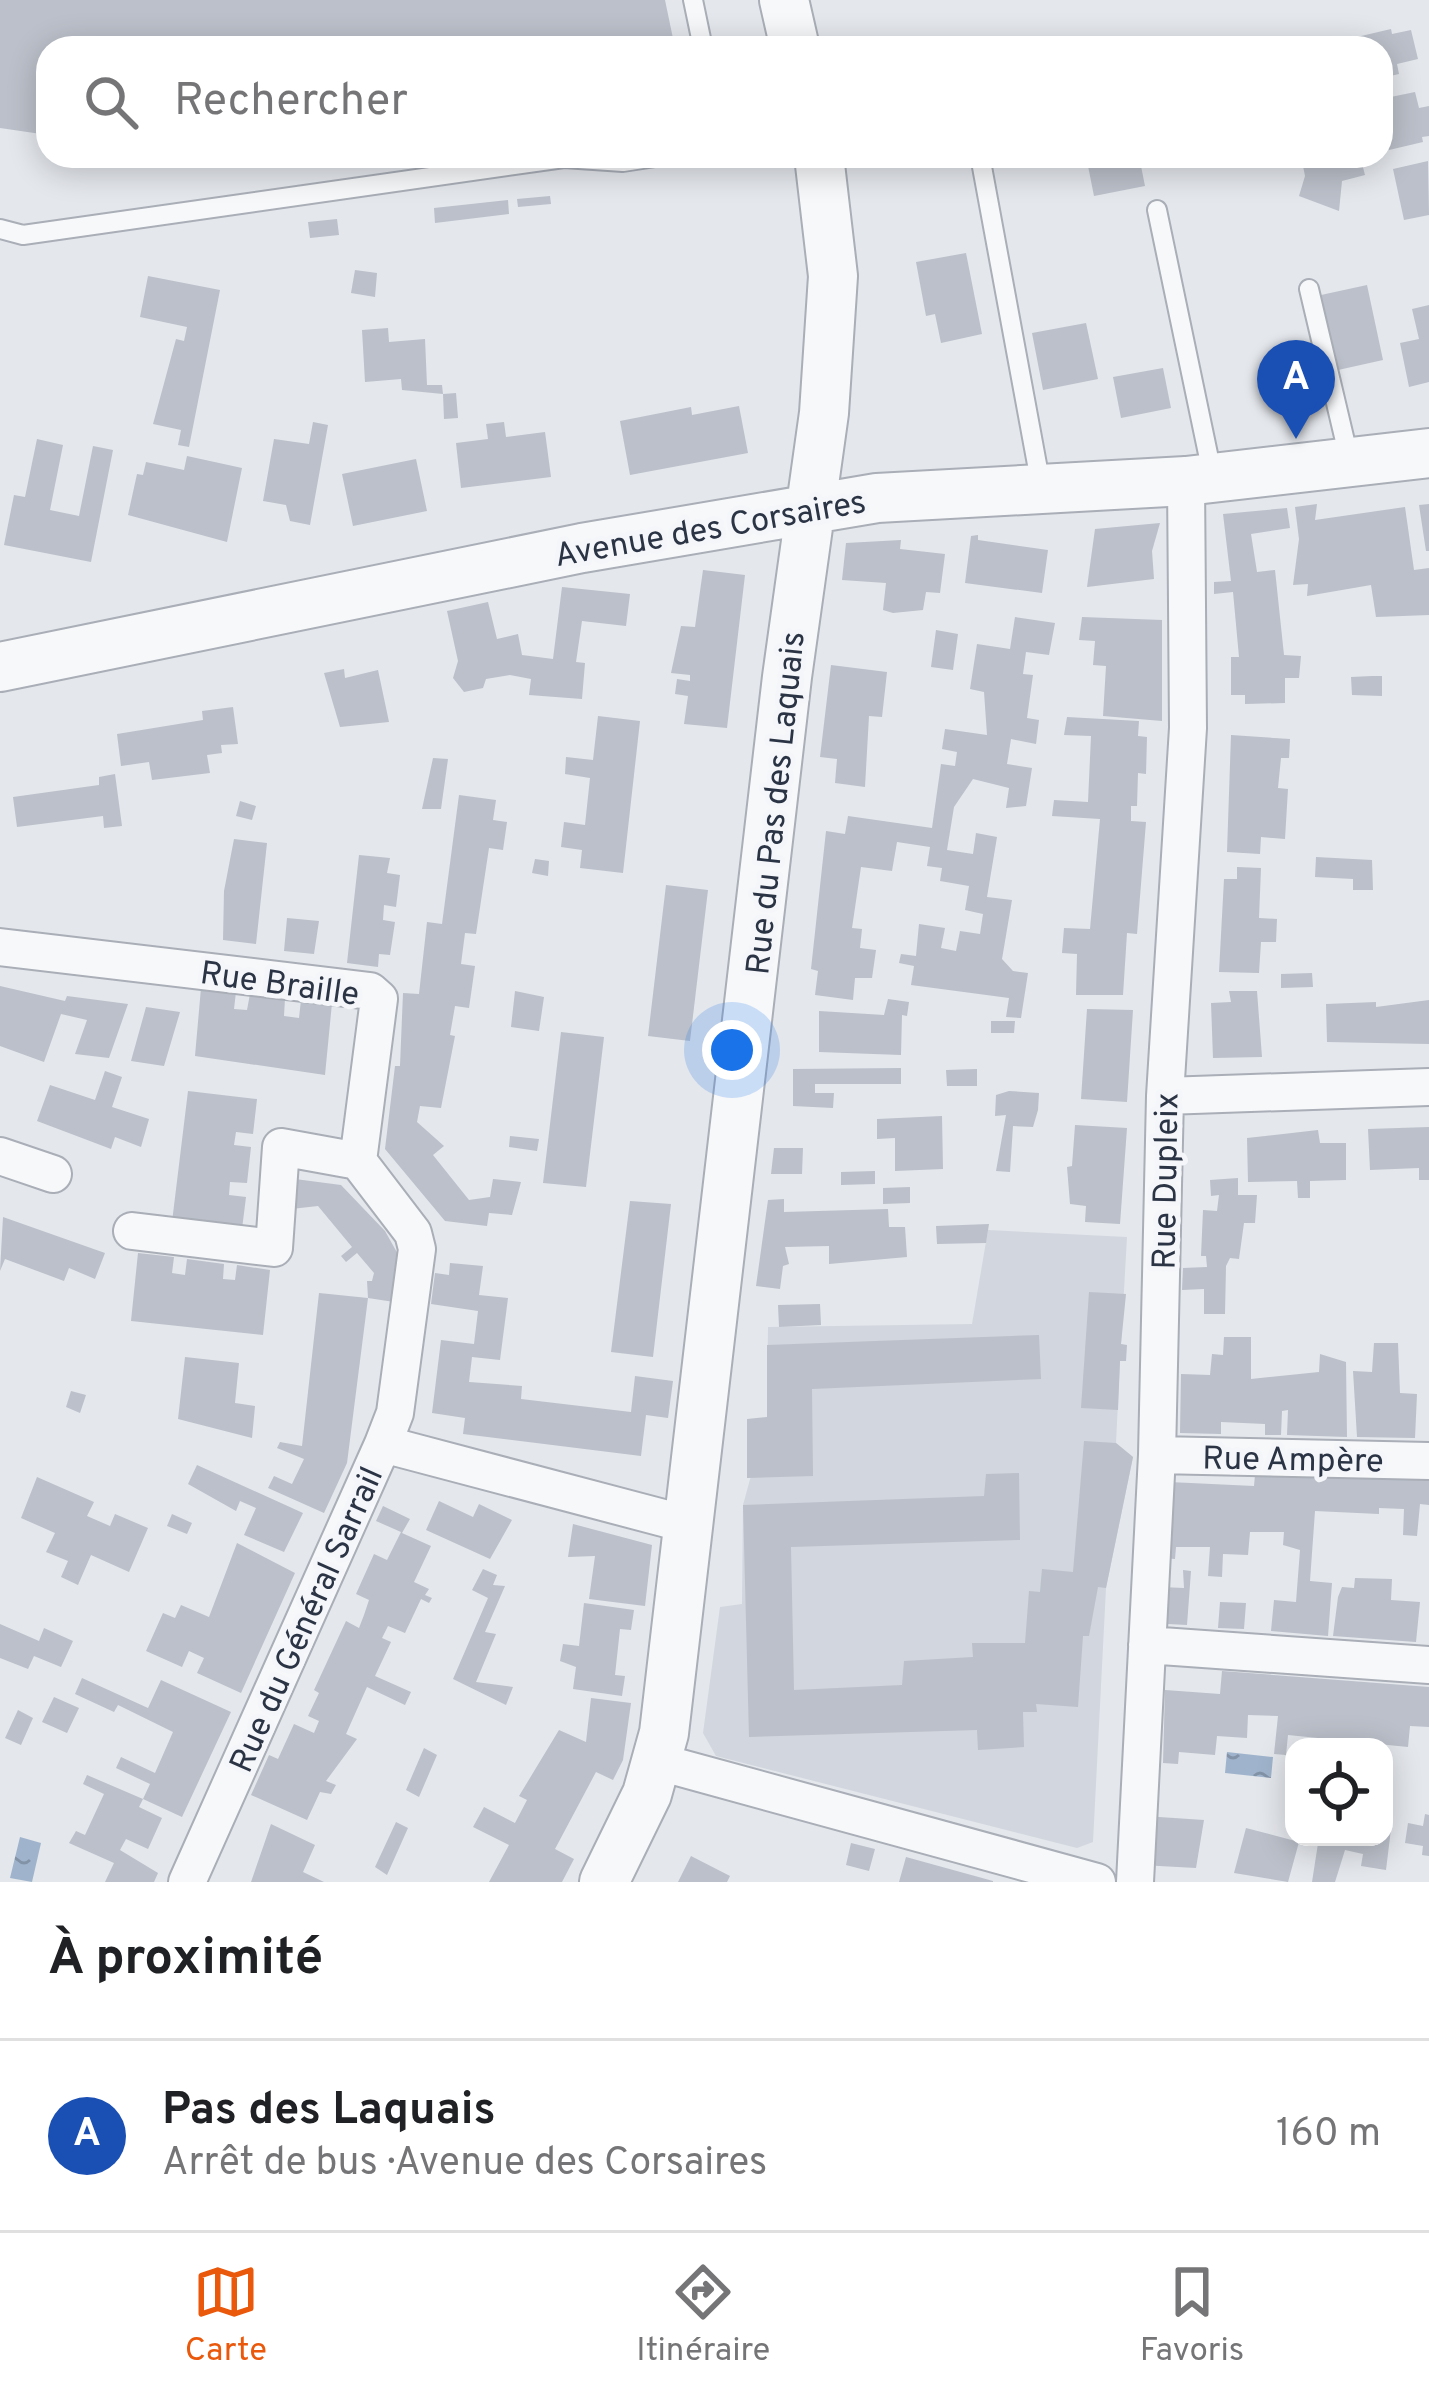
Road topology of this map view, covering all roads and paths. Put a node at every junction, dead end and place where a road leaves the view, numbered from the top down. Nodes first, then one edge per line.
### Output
1 (693, 0) edge
2 (784, 0) edge
3 (700, 36) edge
4 (792, 36) edge
5 (494, 168) edge
6 (820, 168) edge
7 (982, 168) edge
8 (1157, 210) dead end
9 (0, 229) edge
10 (1309, 289) dead end
11 (1429, 453) edge
12 (1351, 463) junction
13 (1199, 479) junction
14 (1041, 486) junction
15 (812, 510) junction
16 (0, 667) edge
17 (0, 946) edge
18 (1429, 1088) edge
19 (1165, 1096) junction
20 (0, 1156) edge
21 (358, 1161) junction
22 (53, 1174) dead end
23 (132, 1231) dead end
24 (383, 1444) junction
25 (1157, 1455) junction
26 (1429, 1461) edge
27 (686, 1524) junction
28 (1148, 1645) junction
29 (1429, 1665) edge
30 (659, 1762) junction
31 (187, 1882) edge
32 (604, 1882) edge
33 (1097, 1882) edge
34 (1135, 1882) edge

1 - 3 lane
2 - 4 street
5 - 9 lane
6 - 15 street, Rue du Pas des Laquais
7 - 14 lane
8 - 13 lane
10 - 12 lane
11 - 12 street, Avenue des Corsaires
12 - 13 street, Avenue des Corsaires
13 - 14 street, Avenue des Corsaires
13 - 19 street, Rue Dupleix
14 - 15 street, Avenue des Corsaires
15 - 16 street, Avenue des Corsaires
15 - 27 street, Rue du Pas des Laquais
17 - 21 street, Rue Braille
18 - 19 street
19 - 25 street, Rue Dupleix
20 - 22 street
21 - 23 street
21 - 24 street
24 - 27 street, Rue du Général Sarrail
24 - 31 street, Rue du Général Sarrail
25 - 26 street, Rue Ampère
25 - 28 street, Rue Dupleix
27 - 30 street, Rue du Pas des Laquais
28 - 29 street
28 - 34 street, Rue Dupleix
30 - 32 street, Rue du Pas des Laquais
30 - 33 street

